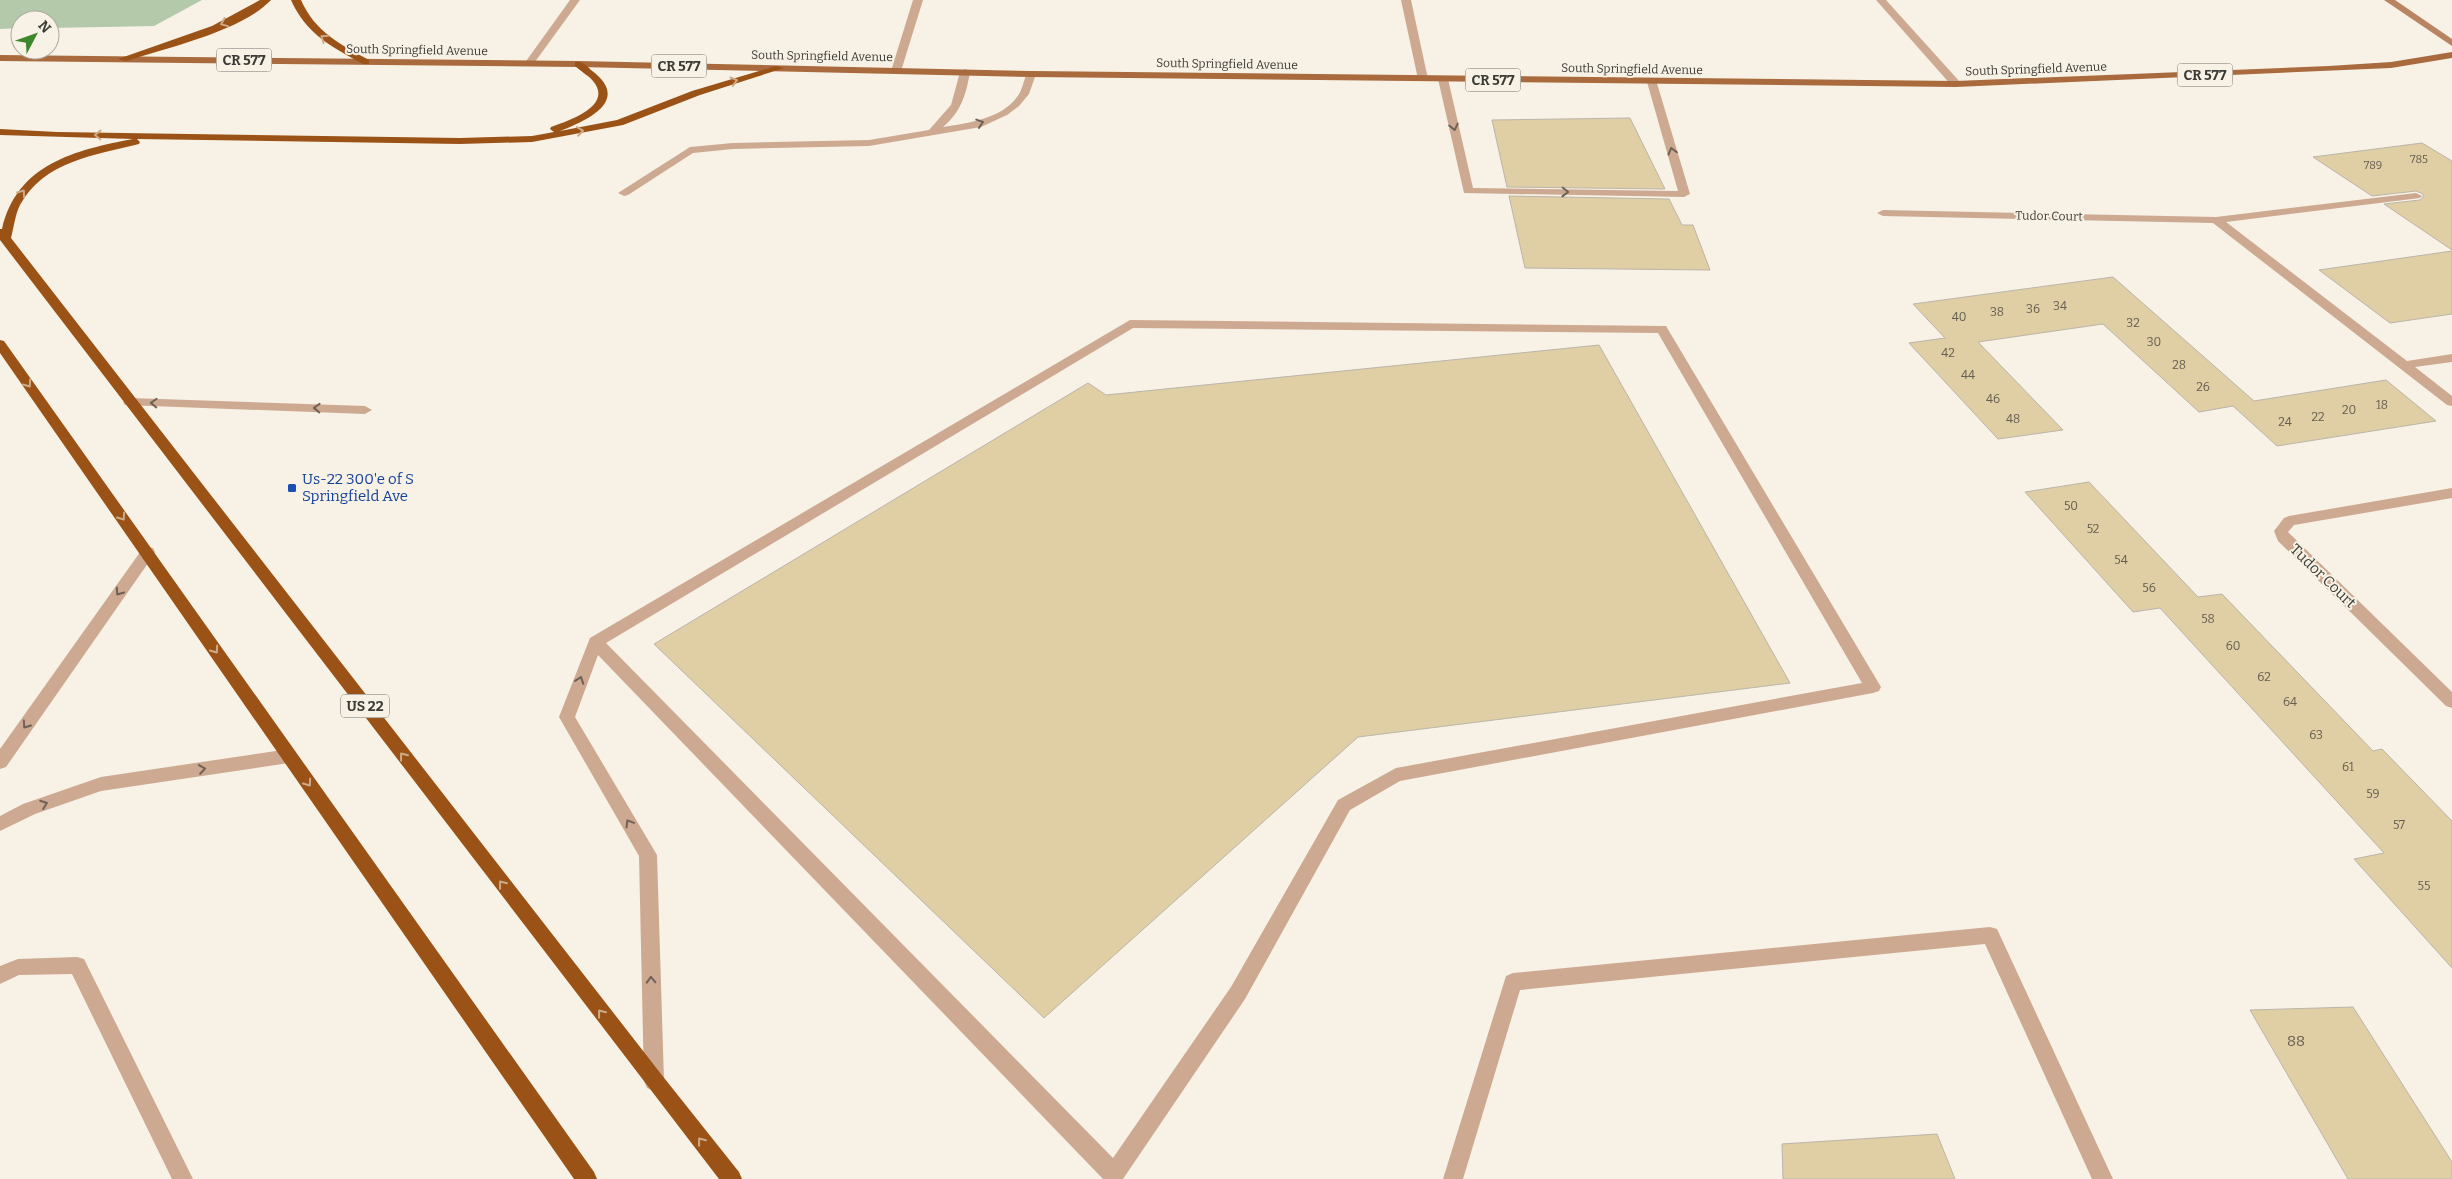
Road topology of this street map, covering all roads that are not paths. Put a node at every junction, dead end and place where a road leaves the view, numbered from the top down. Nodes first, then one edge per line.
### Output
1 (266, 0) edge
2 (296, 0) edge
3 (575, 0) edge
4 (918, 0) edge
5 (1406, 0) edge
6 (1881, 0) edge
7 (2389, 0) edge
8 (2452, 43) edge
9 (2452, 55) edge
10 (0, 58) edge
11 (123, 59) junction
12 (366, 62) junction
13 (529, 64) junction
14 (578, 64) junction
15 (779, 68) junction
16 (896, 71) junction
17 (965, 72) junction
18 (1031, 74) junction
19 (1422, 79) junction
20 (1443, 79) junction
21 (1652, 82) junction
22 (1956, 84) junction
23 (0, 132) edge
24 (932, 132) junction
25 (164, 136) junction
26 (532, 139) junction
27 (624, 193) dead end
28 (2416, 196) dead end
29 (1883, 213) dead end
30 (2216, 220) junction
31 (3, 235) edge
32 (3, 350) edge
33 (2452, 358) edge
34 (2406, 366) junction
35 (130, 402) junction
36 (2452, 402) edge
37 (365, 410) dead end
38 (2452, 493) edge
39 (148, 552) junction
40 (595, 642) junction
41 (2452, 702) edge
42 (289, 756) junction
43 (0, 762) edge
44 (0, 824) edge
45 (0, 975) edge
46 (654, 1082) junction
47 (1113, 1176) edge
48 (183, 1179) edge
49 (588, 1179) edge
50 (732, 1179) edge
51 (1454, 1179) edge
52 (2103, 1179) edge

1 -> 11 highway
12 -> 2 highway
3 - 13 street
4 - 16 street
5 - 19 street
6 - 22 street
7 - 8 street
9 - 22 main road, South Springfield Avenue / CR 577
10 - 11 main road, South Springfield Avenue / CR 577
11 - 12 main road, South Springfield Avenue / CR 577
12 - 13 main road, South Springfield Avenue / CR 577
13 - 14 main road, South Springfield Avenue / CR 577
14 - 15 main road, South Springfield Avenue / CR 577
14 - 26 highway
15 - 16 main road, South Springfield Avenue / CR 577
26 -> 15 highway
16 - 17 main road, South Springfield Avenue / CR 577
17 - 18 main road, South Springfield Avenue / CR 577
17 - 24 street
18 - 19 main road, South Springfield Avenue / CR 577
24 -> 18 street
19 - 20 main road, South Springfield Avenue / CR 577
20 - 21 main road, South Springfield Avenue / CR 577
20 -> 21 street
21 - 22 main road, South Springfield Avenue / CR 577
25 -> 23 highway
24 - 27 street
25 - 26 highway
31 -> 25 highway
28 - 30 street, Tudor Court
29 - 30 street, Tudor Court
30 - 34 street
31 - 35 highway, US 22
32 -> 39 highway
33 - 34 street
34 - 36 street
37 -> 35 street
46 -> 35 highway, US 22
38 - 41 street, Tudor Court
39 -> 42 highway
39 -> 43 street
46 -> 40 street
40 - 47 street
40 - 47 street
44 -> 42 street
42 -> 49 highway
45 - 48 street
50 -> 46 highway, US 22
51 - 52 street

